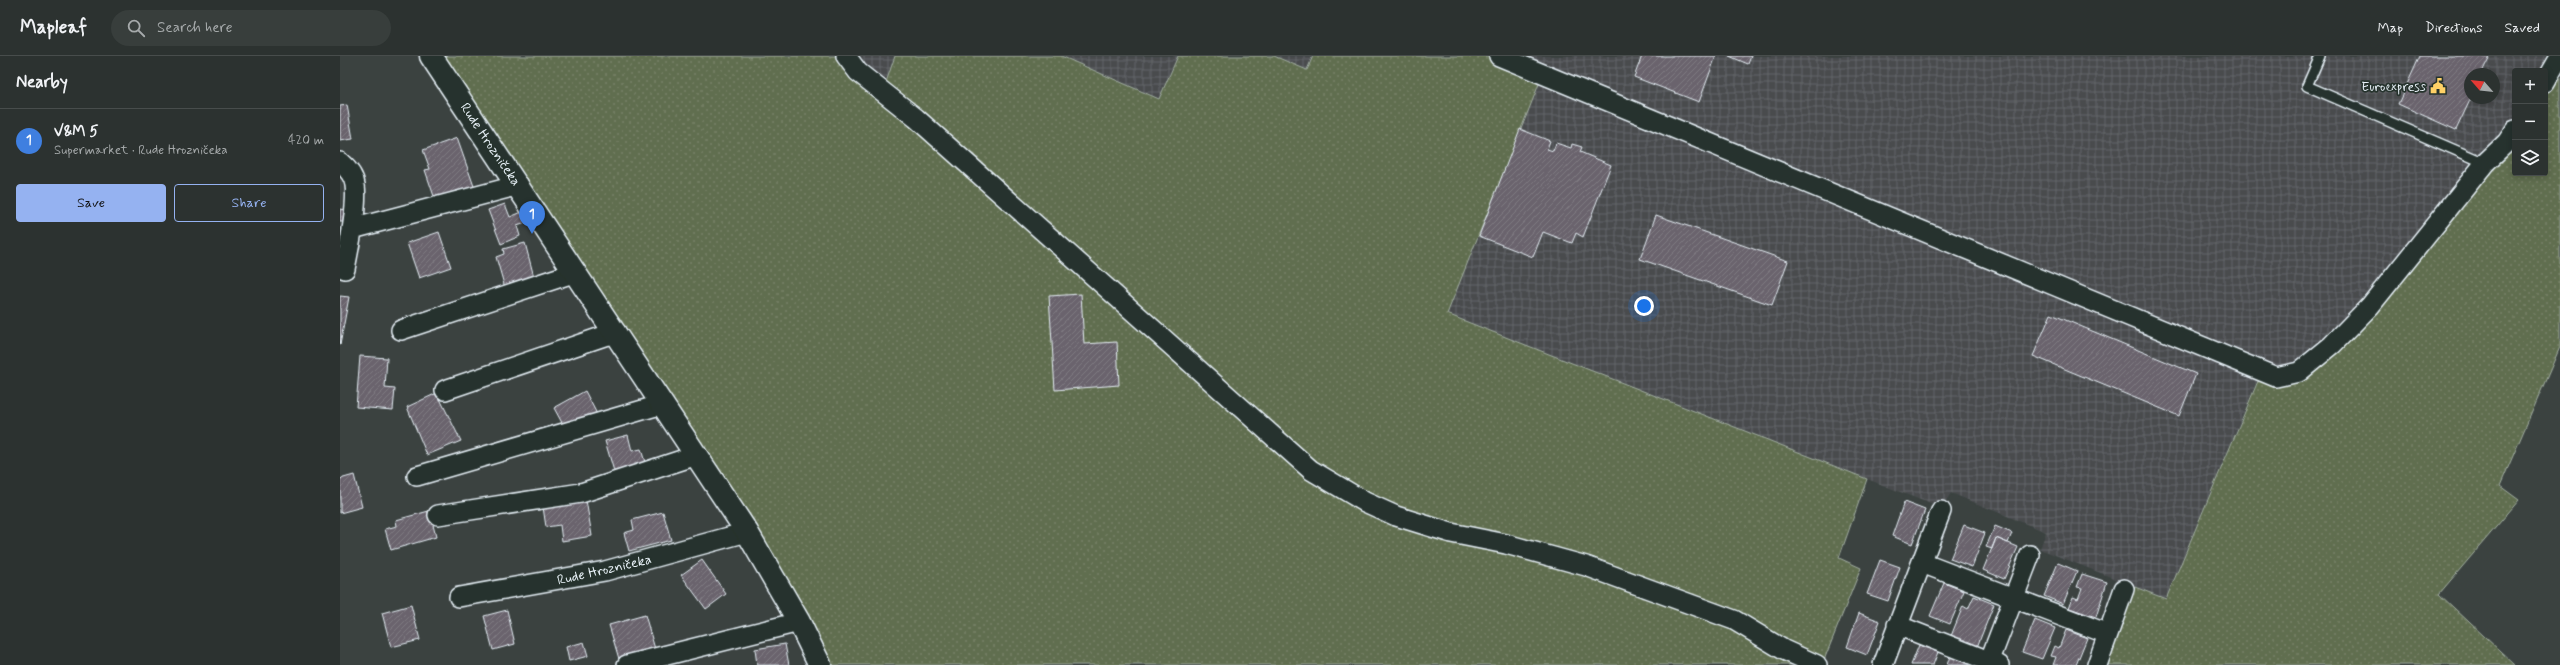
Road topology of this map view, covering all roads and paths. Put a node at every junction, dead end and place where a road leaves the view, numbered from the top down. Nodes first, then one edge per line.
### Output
1 (431, 56) edge
2 (846, 56) edge
3 (1499, 56) edge
4 (2320, 56) edge
5 (2560, 56) edge
6 (2548, 77) edge
7 (2512, 134) edge
8 (340, 162) edge
9 (2485, 163) junction
10 (519, 185) junction
11 (352, 229) junction
12 (345, 269) dead end
13 (576, 272) junction
14 (401, 330) dead end
15 (616, 332) junction
16 (445, 390) dead end
17 (663, 404) junction
18 (697, 455) junction
19 (417, 476) dead end
20 (1941, 511) dead end
21 (438, 514) dead end
22 (747, 532) junction
23 (2030, 555) dead end
24 (1922, 564) junction
25 (2124, 589) dead end
26 (459, 597) dead end
27 (2014, 600) junction
28 (799, 622) junction
29 (1897, 625) junction
30 (2108, 634) junction
31 (1992, 664) edge
32 (627, 665) edge
33 (820, 665) edge
34 (1817, 665) edge
35 (1883, 665) edge
36 (2096, 665) edge

1 - 10 street, Rude Hrozničeka
2 - 34 street
3 - 9 street
4 - 9 lane
5 - 6 street
7 - 9 street
8 - 11 street
10 - 11 street
10 - 13 street, Rude Hrozničeka
11 - 12 street
13 - 14 street
13 - 15 street, Rude Hrozničeka
15 - 16 street
15 - 17 street, Rude Hrozničeka
17 - 18 street, Rude Hrozničeka
17 - 19 street
18 - 21 street
18 - 22 street, Rude Hrozničeka
20 - 24 street
22 - 26 street, Rude Hrozničeka
22 - 28 street, Rude Hrozničeka
23 - 27 street
24 - 27 street
24 - 29 street
25 - 30 street
27 - 30 street
27 - 31 street
28 - 32 street
28 - 33 street, Rude Hrozničeka
29 - 31 street
29 - 35 street
30 - 36 street

